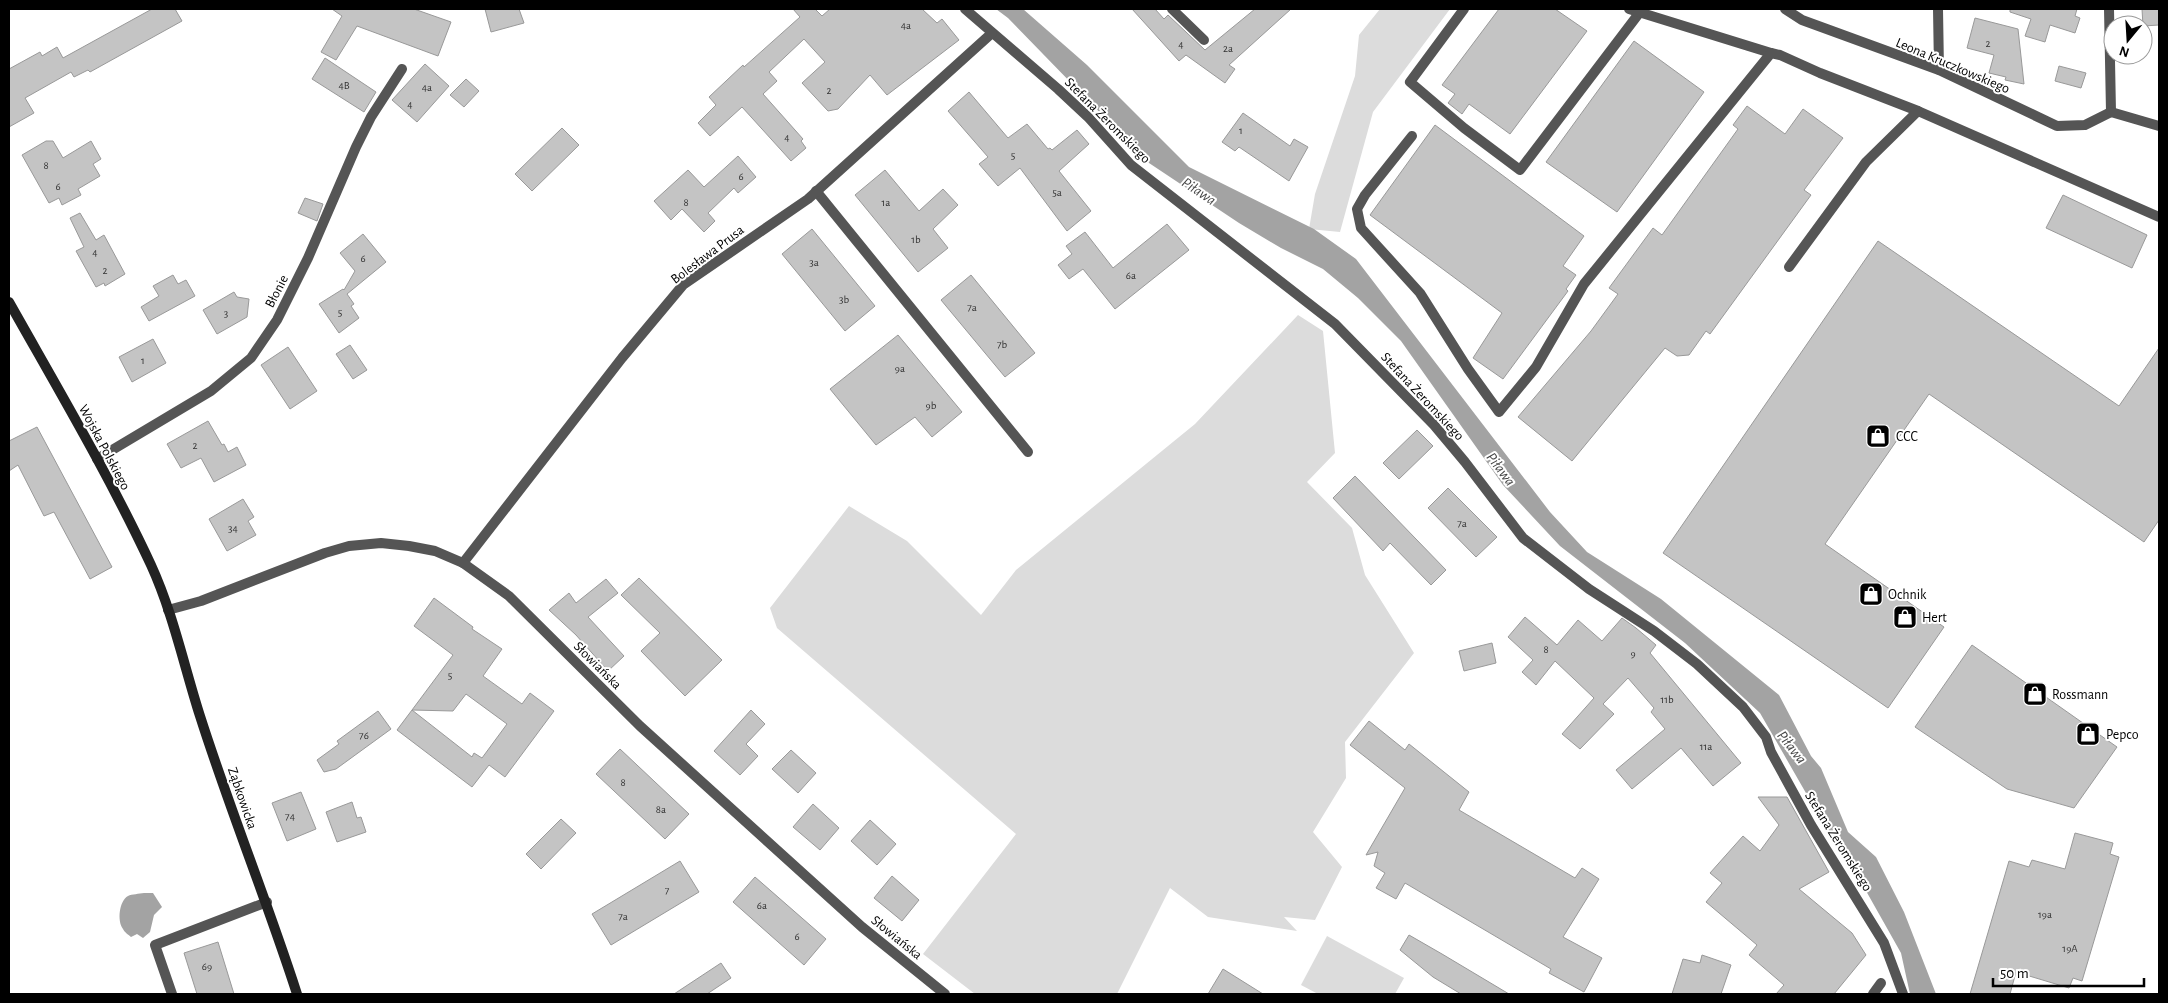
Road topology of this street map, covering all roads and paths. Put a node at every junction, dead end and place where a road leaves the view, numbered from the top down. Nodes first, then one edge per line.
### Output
1 (965, 9) edge
2 (1172, 9) edge
3 (1464, 9) edge
4 (1629, 9) edge
5 (1785, 9) edge
6 (1938, 9) edge
7 (2109, 9) edge
8 (1640, 12) junction
9 (992, 33) junction
10 (1204, 40) dead end
11 (1771, 53) junction
12 (402, 69) dead end
13 (1939, 70) junction
14 (1918, 111) junction
15 (2111, 112) junction
16 (2159, 126) edge
17 (1412, 136) dead end
18 (816, 192) junction
19 (2159, 217) edge
20 (1789, 267) dead end
21 (9, 302) edge
22 (1028, 452) dead end
23 (97, 459) junction
24 (463, 563) junction
25 (168, 610) junction
26 (267, 902) junction
27 (1881, 984) dead end
28 (172, 994) edge
29 (297, 994) edge
30 (945, 994) edge
31 (1873, 994) edge
32 (1903, 994) edge

1 - 9 street, Stefana Żeromskiego
2 - 10 street
3 - 8 street
4 - 8 street
5 - 13 street, Leona Kruczkowskiego
6 - 13 street
7 - 15 street
8 - 11 street
9 - 18 street, Bolesława Prusa
9 - 32 street, Stefana Żeromskiego
11 - 14 street
11 - 17 street
12 - 23 street, Błonie
13 - 15 street, Leona Kruczkowskiego
14 - 19 street
14 - 20 street
15 - 16 street
18 - 22 street
18 - 24 street, Bolesława Prusa
21 - 23 street, Wojska Polskiego
23 - 25 street, Wojska Polskiego
24 - 25 street, Słowiańska
24 - 30 street, Słowiańska
25 - 26 street, Ząbkowicka
26 - 28 street
26 - 29 street, Ząbkowicka
27 - 31 street

